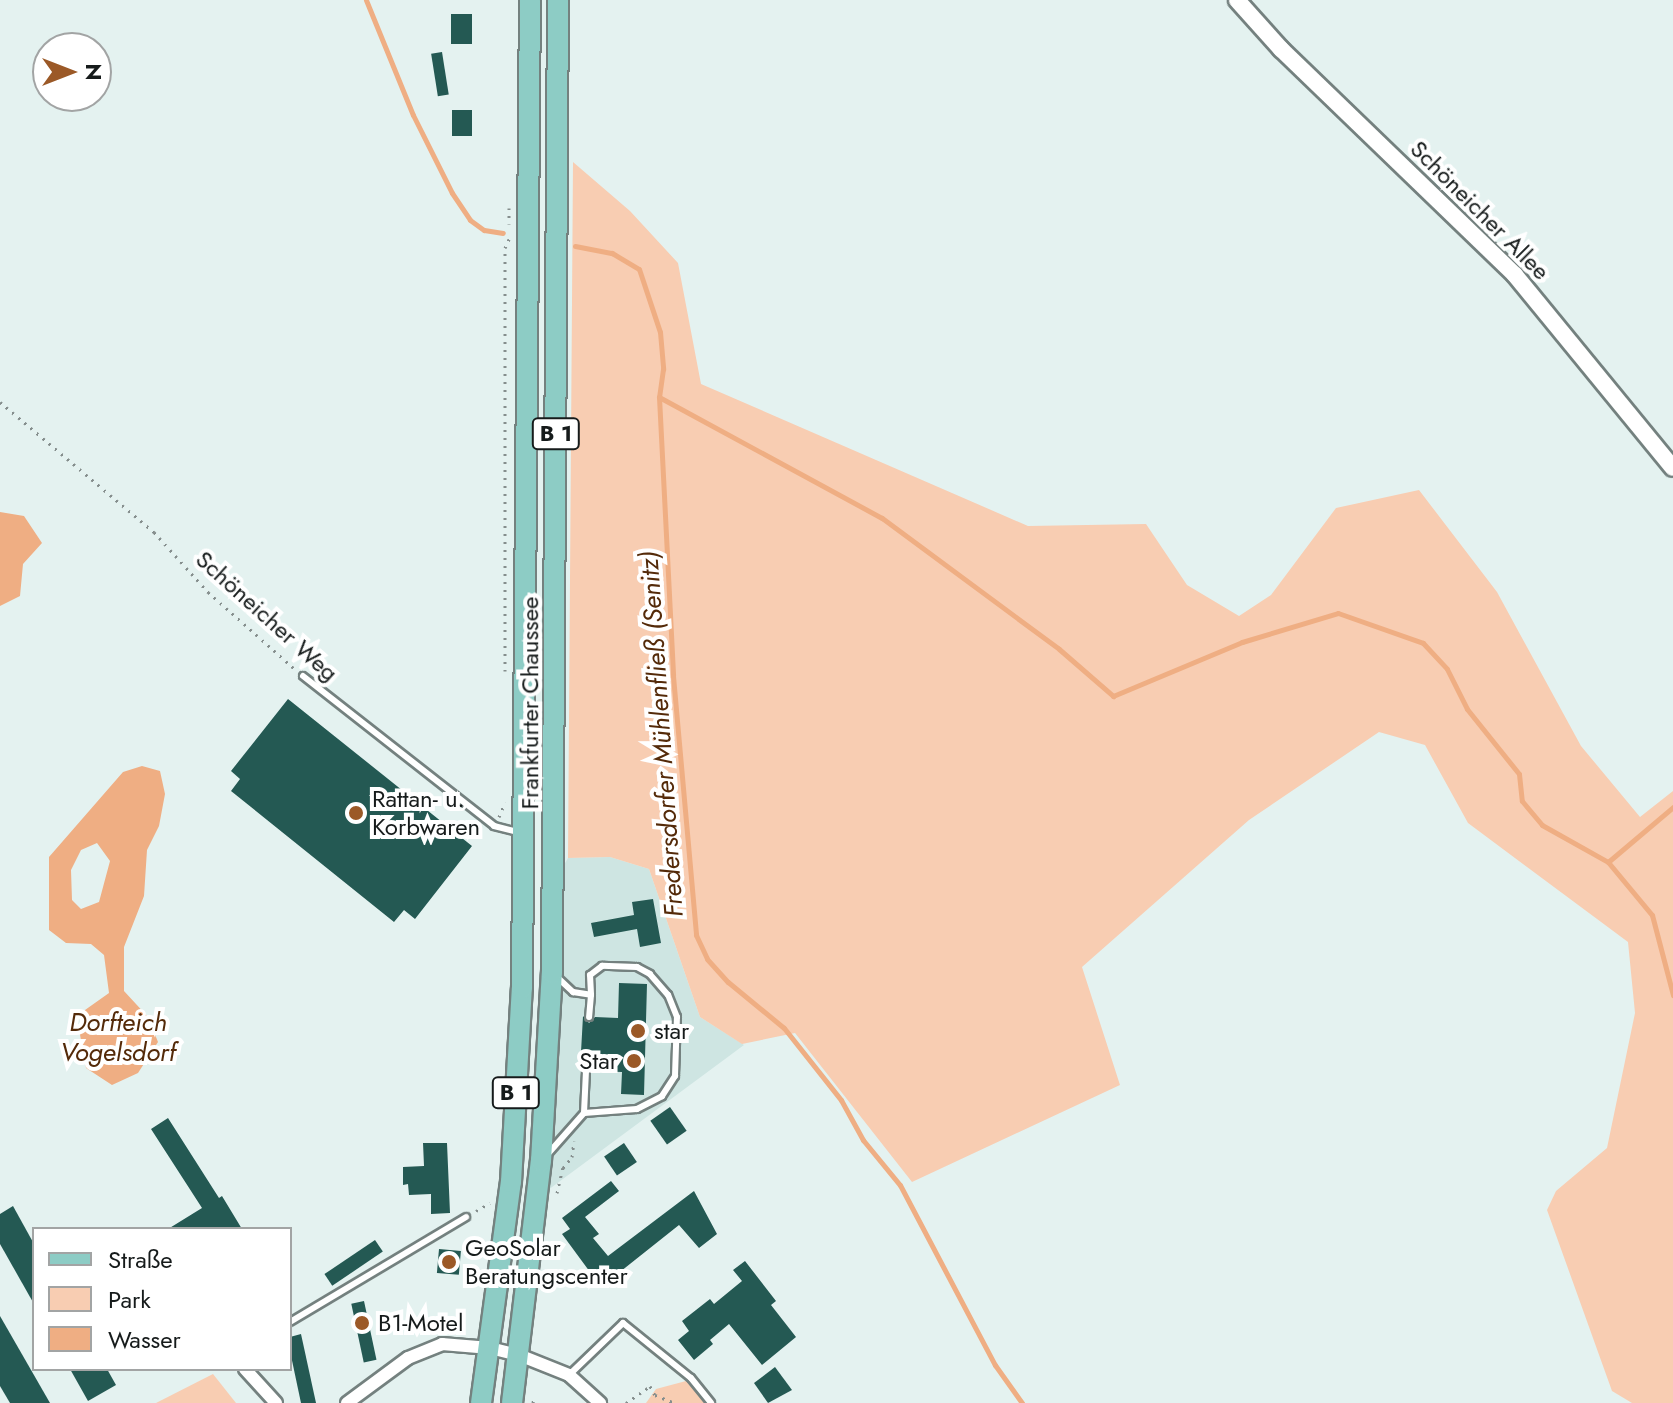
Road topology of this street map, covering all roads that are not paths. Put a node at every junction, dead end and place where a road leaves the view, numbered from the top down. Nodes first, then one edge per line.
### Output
1 (530, 0) edge
2 (558, 0) edge
3 (1237, 0) edge
4 (1673, 468) edge
5 (303, 676) road end
6 (525, 833) junction
7 (552, 973) junction
8 (591, 995) junction
9 (589, 1017) dead end
10 (586, 1071) dead end
11 (584, 1113) junction
12 (541, 1161) junction
13 (466, 1217) road end
14 (292, 1321) edge
15 (490, 1348) junction
16 (519, 1355) junction
17 (247, 1371) edge
18 (569, 1375) junction
19 (276, 1403) edge
20 (347, 1403) edge
21 (481, 1403) edge
22 (512, 1403) edge
23 (600, 1403) edge
24 (711, 1403) edge

1 - 6 main road, Frankfurter Chaussee / B 1
2 - 7 main road, Frankfurter Chaussee / B 1
3 - 4 street, Schöneicher Allee
5 - 6 lane, Schöneicher Weg
6 - 15 main road, Frankfurter Chaussee / B 1
7 - 8 lane
7 - 12 main road, Frankfurter Chaussee / B 1
8 - 9 lane
8 - 11 lane
10 - 11 lane
11 - 12 lane
12 - 16 main road, Frankfurter Chaussee / B 1
13 - 14 lane
15 - 16 street
15 - 20 street
15 - 21 main road, Frankfurter Chaussee / B 1
16 - 18 street
16 - 22 main road, Frankfurter Chaussee / B 1
17 - 19 street
18 - 23 street
18 - 24 lane

